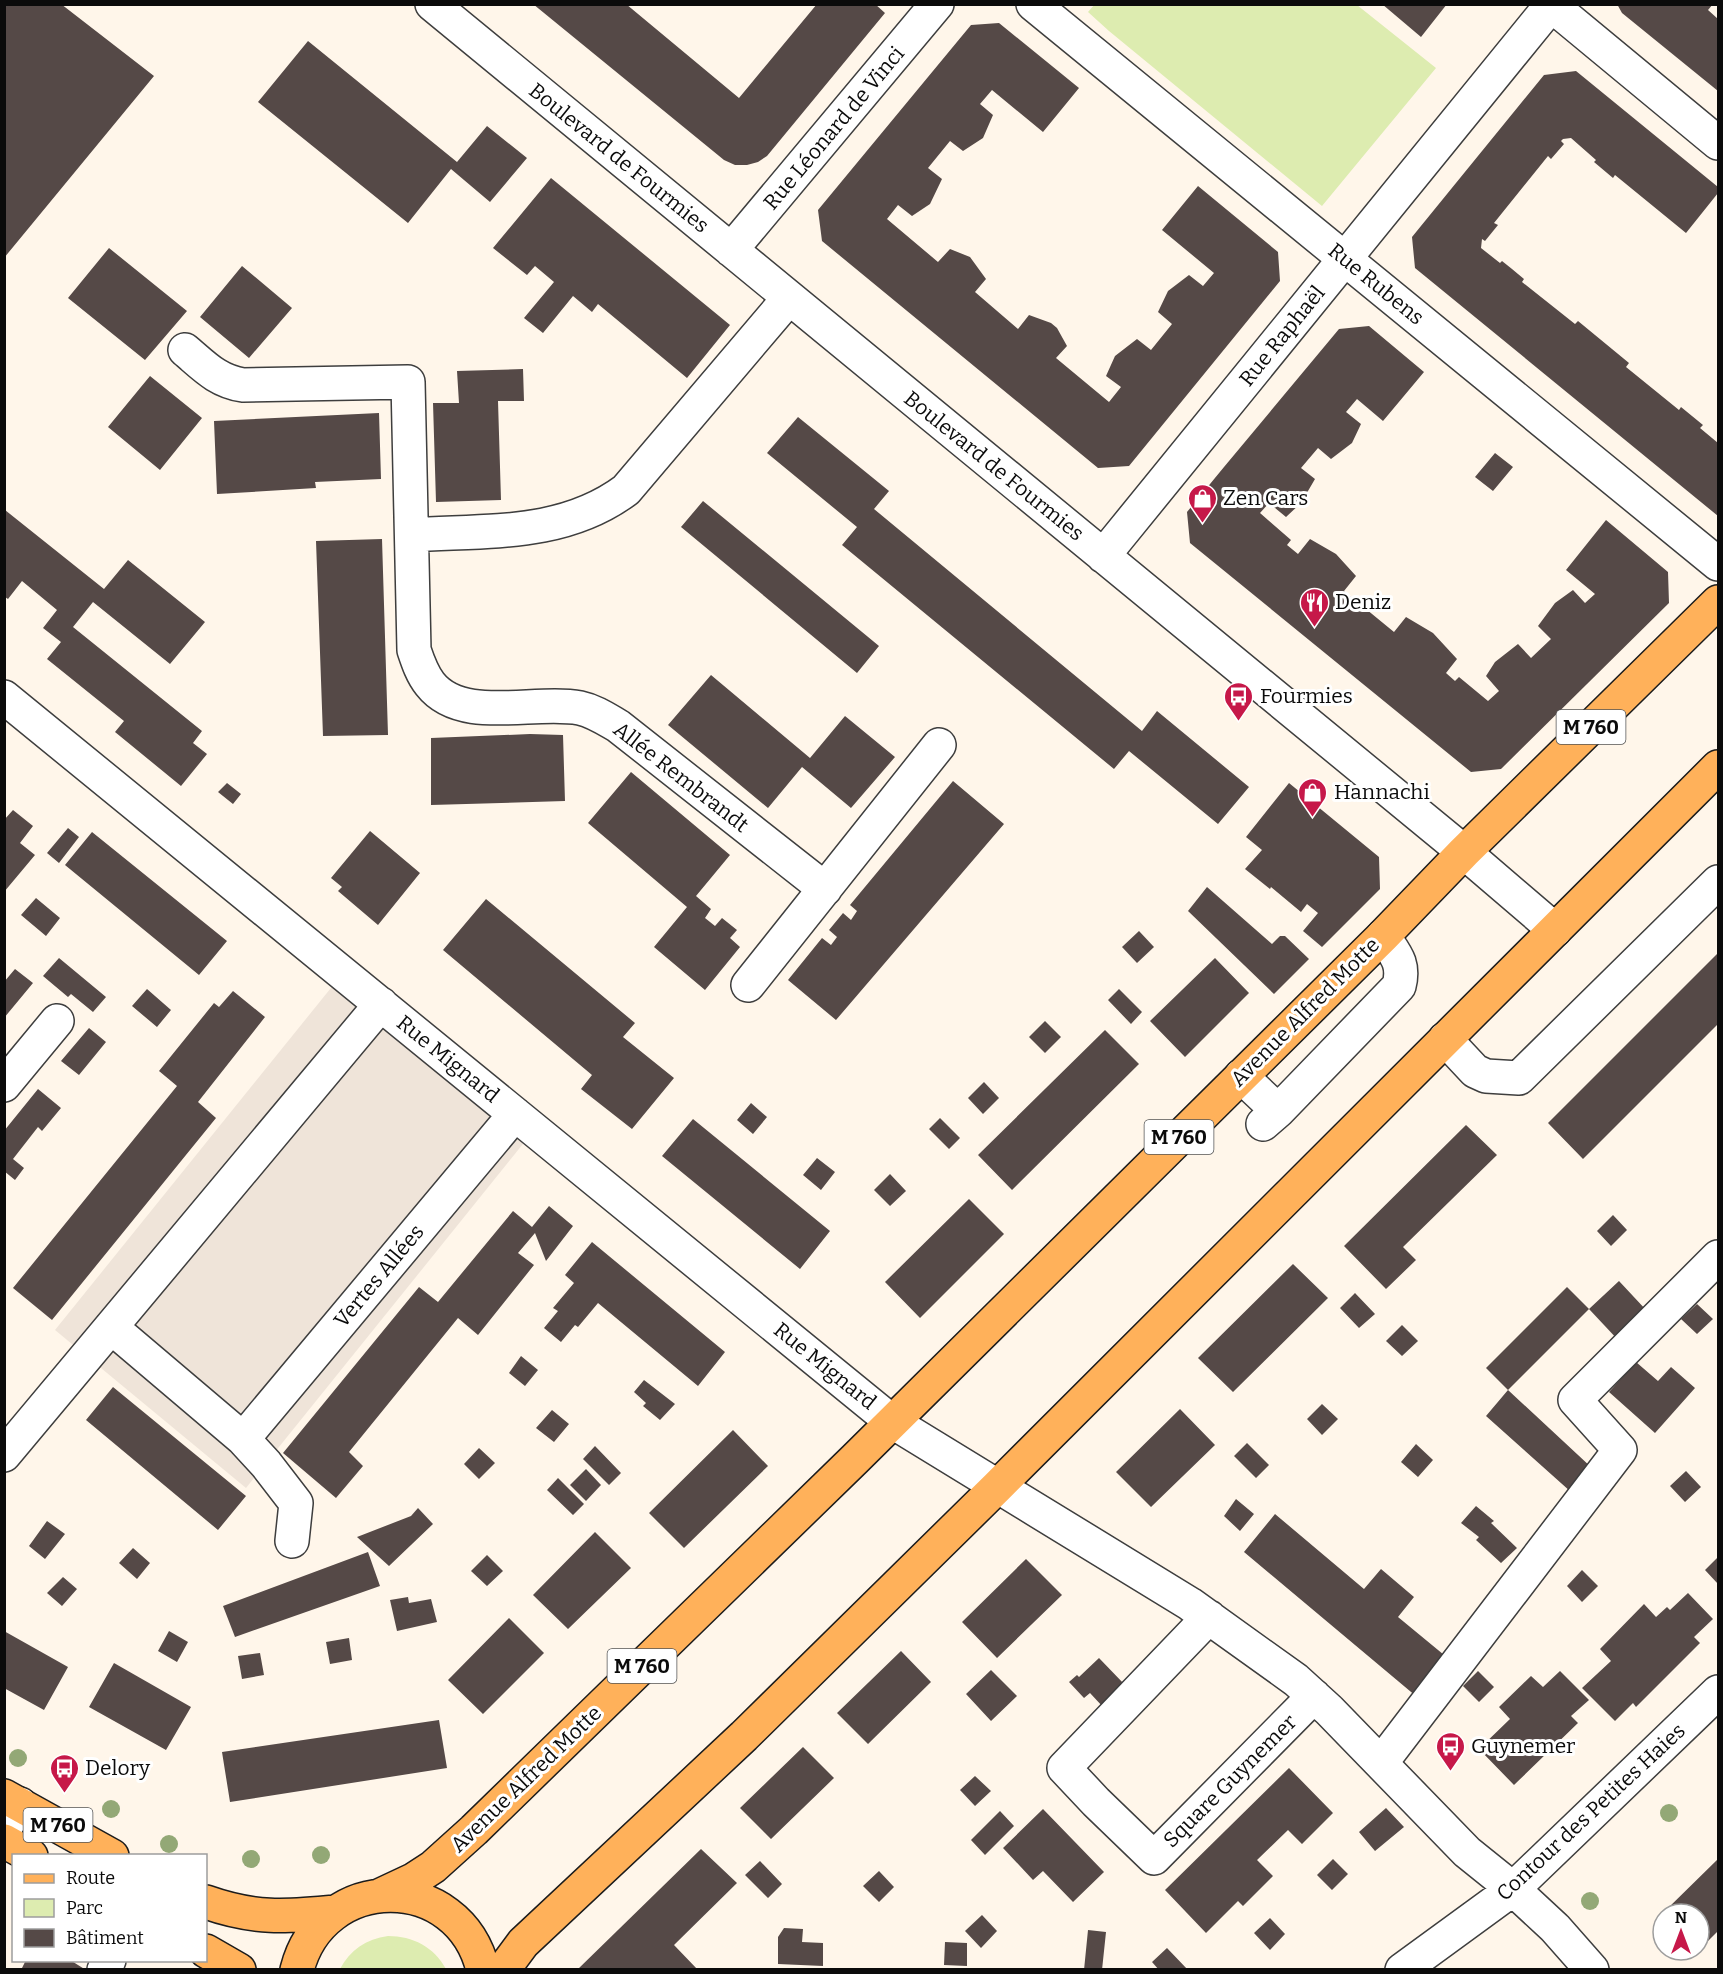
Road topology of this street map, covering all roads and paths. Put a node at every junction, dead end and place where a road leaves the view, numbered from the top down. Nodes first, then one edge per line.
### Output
1 (432, 4) edge
2 (937, 4) edge
3 (1033, 4) edge
4 (1551, 5) edge
5 (1719, 144) edge
6 (731, 250) junction
7 (1345, 259) junction
8 (789, 298) junction
9 (185, 350) dead end
10 (412, 535) junction
11 (1102, 556) junction
12 (1719, 564) edge
13 (1719, 602) edge
14 (4, 697) edge
15 (939, 745) dead end
16 (1717, 771) edge
17 (1464, 852) junction
18 (1719, 882) edge
19 (825, 889) junction
20 (1555, 930) junction
21 (1383, 936) junction
22 (748, 986) dead end
23 (381, 1004) junction
24 (57, 1022) dead end
25 (1445, 1040) junction
26 (1241, 1076) junction
27 (4, 1085) edge
28 (515, 1114) junction
29 (1719, 1257) edge
30 (111, 1327) junction
31 (891, 1421) junction
32 (243, 1439) junction
33 (4, 1455) edge
34 (997, 1487) junction
35 (292, 1541) dead end
36 (1209, 1617) junction
37 (1719, 1692) edge
38 (1314, 1696) junction
39 (1381, 1764) junction
40 (10, 1810) edge
41 (4, 1841) edge
42 (27, 1854) edge
43 (108, 1854) edge
44 (1513, 1889) junction
45 (381, 1895) junction
46 (207, 1902) edge
47 (336, 1912) junction
48 (207, 1952) edge
49 (239, 1970) edge
50 (297, 1970) edge
51 (483, 1970) edge
52 (503, 1970) edge
53 (1402, 1970) edge
54 (1592, 1970) edge

1 - 6 street, Boulevard de Fourmies
2 - 6 street, Rue Léonard de Vinci
3 - 7 street, Rue Rubens
4 - 5 street
4 - 7 street, Rue Raphaël
6 - 8 street, Boulevard de Fourmies
7 - 11 street, Rue Raphaël
7 - 12 street, Rue Rubens
8 - 10 street
8 - 11 street, Boulevard de Fourmies
9 - 10 street, Allée Rembrandt
10 - 19 street, Allée Rembrandt
11 - 17 street, Boulevard de Fourmies
13 - 17 main road, Avenue Alfred Motte / M 760
14 - 23 street, Rue Mignard
15 - 19 street
16 - 20 main road
17 - 20 street, Boulevard de Fourmies
17 - 21 main road, Avenue Alfred Motte / M 760
18 - 25 street
19 - 22 street
20 - 25 main road
21 - 26 main road, Avenue Alfred Motte / M 760
21 - 26 street
23 - 28 street, Rue Mignard
23 - 30 street
24 - 27 street
25 - 34 main road
26 - 31 main road, Avenue Alfred Motte / M 760
28 - 31 street, Rue Mignard
28 - 32 street, Vertes Allées
29 - 39 street
30 - 32 street
30 - 33 street
31 - 34 street
31 - 45 main road, Avenue Alfred Motte / M 760
32 - 35 street
34 - 36 street, Square Guynemer
34 - 52 main road
36 - 38 street, Square Guynemer
36 - 38 street, Square Guynemer
37 - 44 street, Contour des Petites Haies
38 - 39 street, Square Guynemer
39 - 44 street, Square Guynemer
40 - 43 main road, M 760
41 - 42 main road, M 760
44 - 53 street, Contour des Petites Haies
44 - 54 street, Square Guynemer
45 - 47 main road
45 - 51 main road
46 - 47 main road
47 - 50 main road
48 - 49 main road

